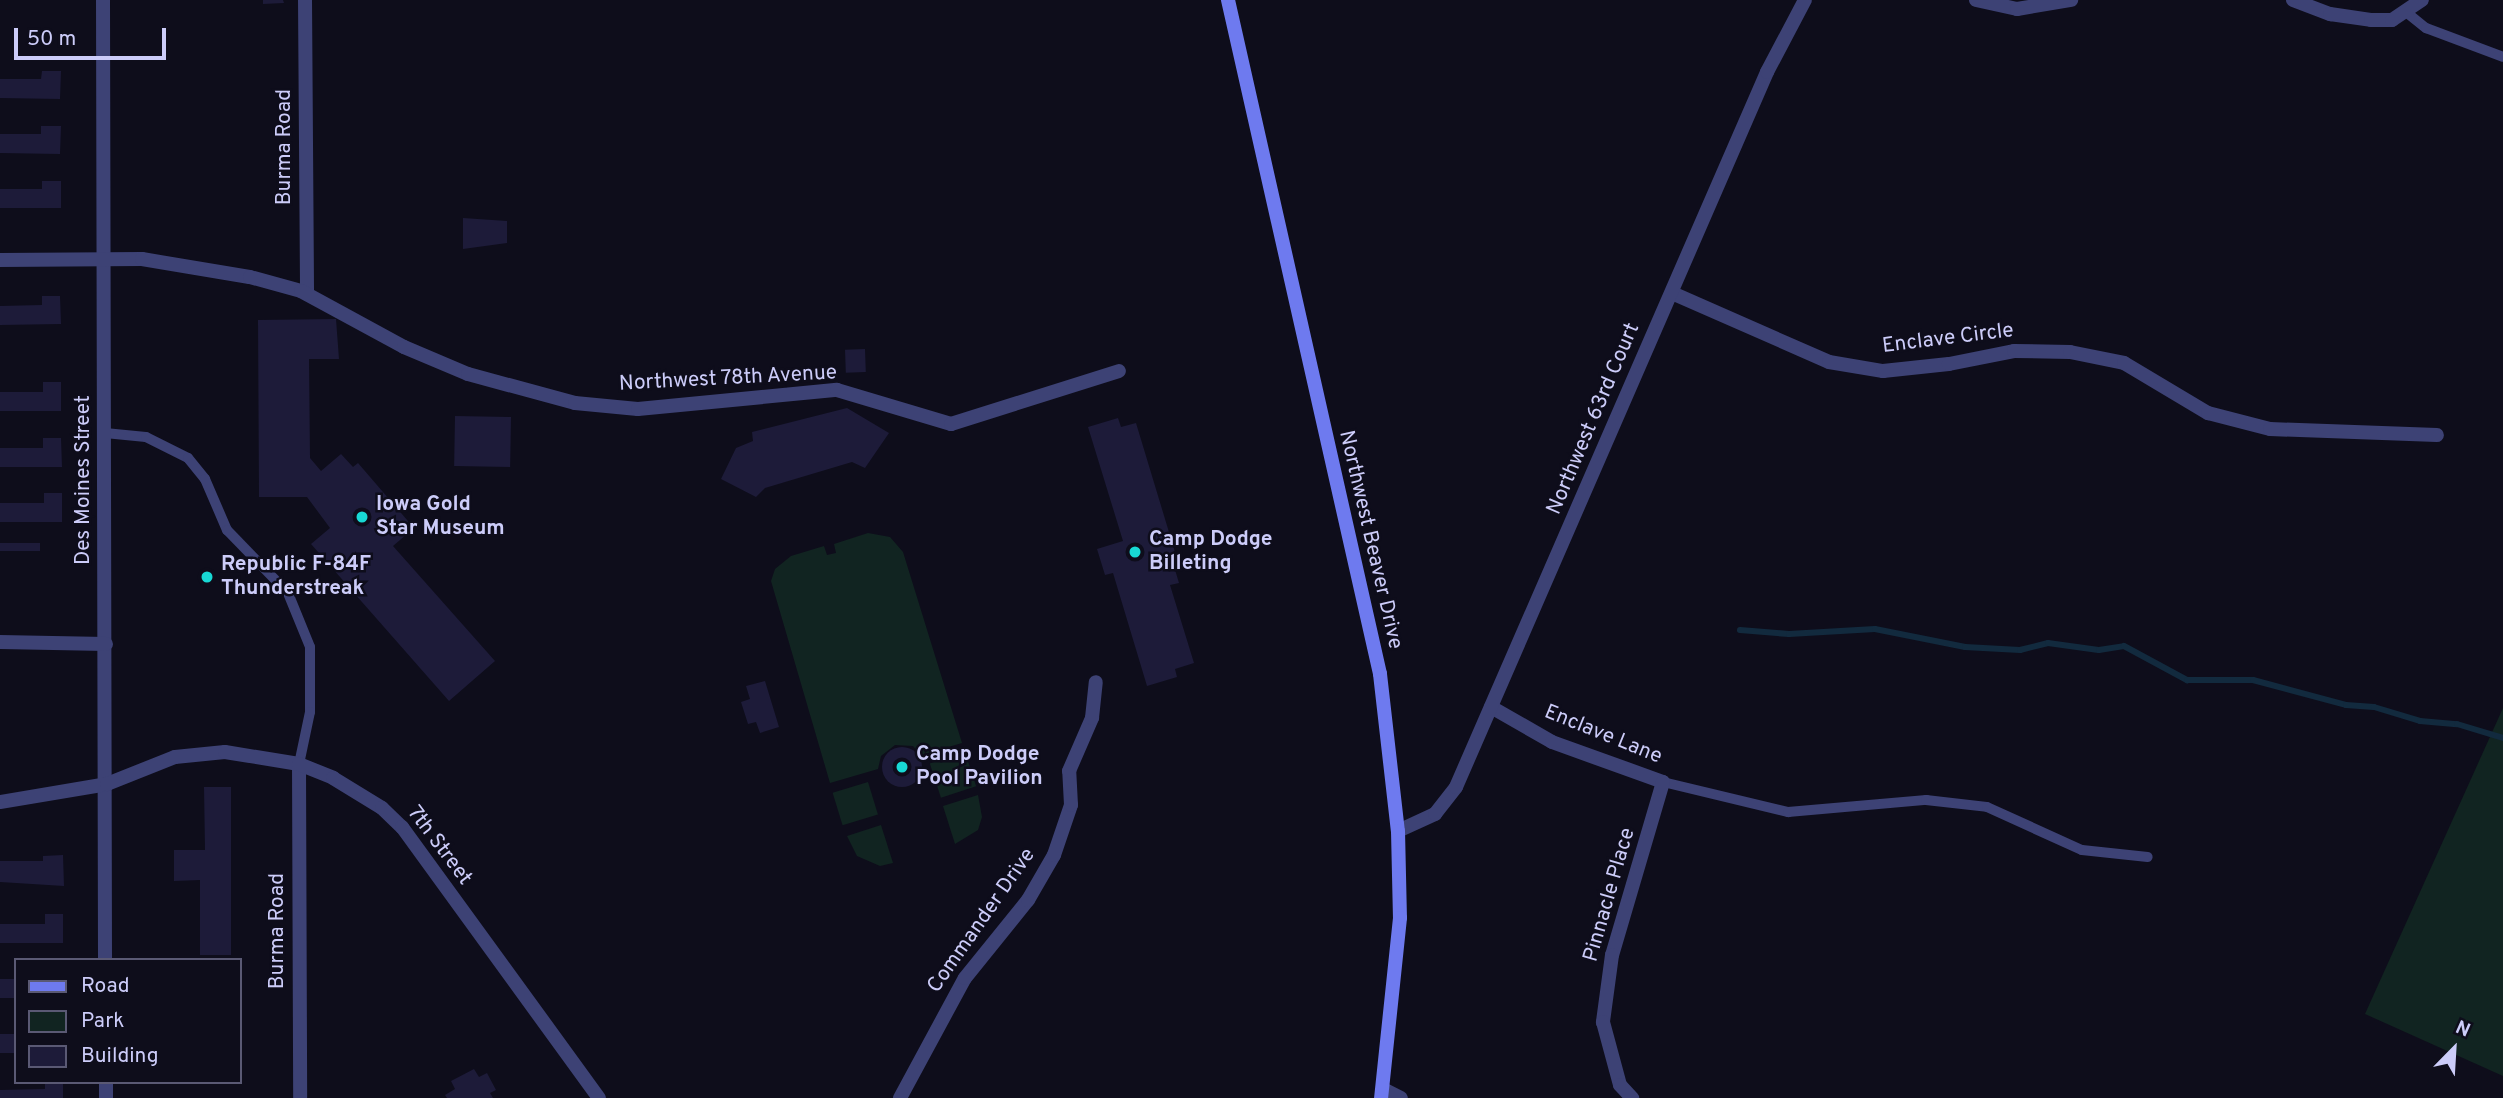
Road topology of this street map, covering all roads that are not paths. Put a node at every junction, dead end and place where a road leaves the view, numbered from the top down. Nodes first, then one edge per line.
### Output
1 (103, 0) edge
2 (305, 0) edge
3 (1228, 0) edge
4 (1805, 0) edge
5 (1976, 0) edge
6 (2071, 0) edge
7 (2293, 0) edge
8 (2422, 0) edge
9 (2406, 12) junction
10 (2503, 57) edge
11 (102, 258) junction
12 (0, 260) edge
13 (1672, 293) junction
14 (307, 294) junction
15 (1119, 371) dead end
16 (105, 433) junction
17 (2437, 435) dead end
18 (0, 642) edge
19 (106, 644) junction
20 (1096, 682) dead end
21 (1491, 707) junction
22 (299, 764) junction
23 (1663, 782) junction
24 (107, 784) junction
25 (0, 802) edge
26 (1398, 831) junction
27 (2148, 857) dead end
28 (105, 958) edge
29 (1382, 1094) edge
30 (300, 1098) edge
31 (599, 1098) edge
32 (900, 1098) edge
33 (1401, 1098) edge
34 (1632, 1098) edge

1 - 11 street, Des Moines Street
2 - 14 street, Burma Road
3 - 26 main road, Northwest Beaver Drive
4 - 13 street, Northwest 63rd Court
5 - 6 street
7 - 9 street
8 - 9 street
9 - 10 lane
11 - 12 street, Northwest 78th Avenue
11 - 14 street, Northwest 78th Avenue
11 - 16 street, Des Moines Street
13 - 17 street, Enclave Circle
13 - 21 street, Northwest 63rd Court
14 - 15 street, Northwest 78th Avenue
16 - 19 street, Des Moines Street
16 - 22 lane
18 - 19 street
19 - 24 street, Des Moines Street
20 - 32 street, Commander Drive
21 - 23 street, Enclave Lane
21 - 26 street, Northwest 63rd Court
22 - 24 street, 7th Street
22 - 30 street, Burma Road
22 - 31 street, 7th Street
23 - 27 lane
23 - 34 street, Pinnacle Place
24 - 25 street, 7th Street
24 - 28 street, Des Moines Street
26 - 29 main road, Northwest Beaver Drive
29 - 33 street

